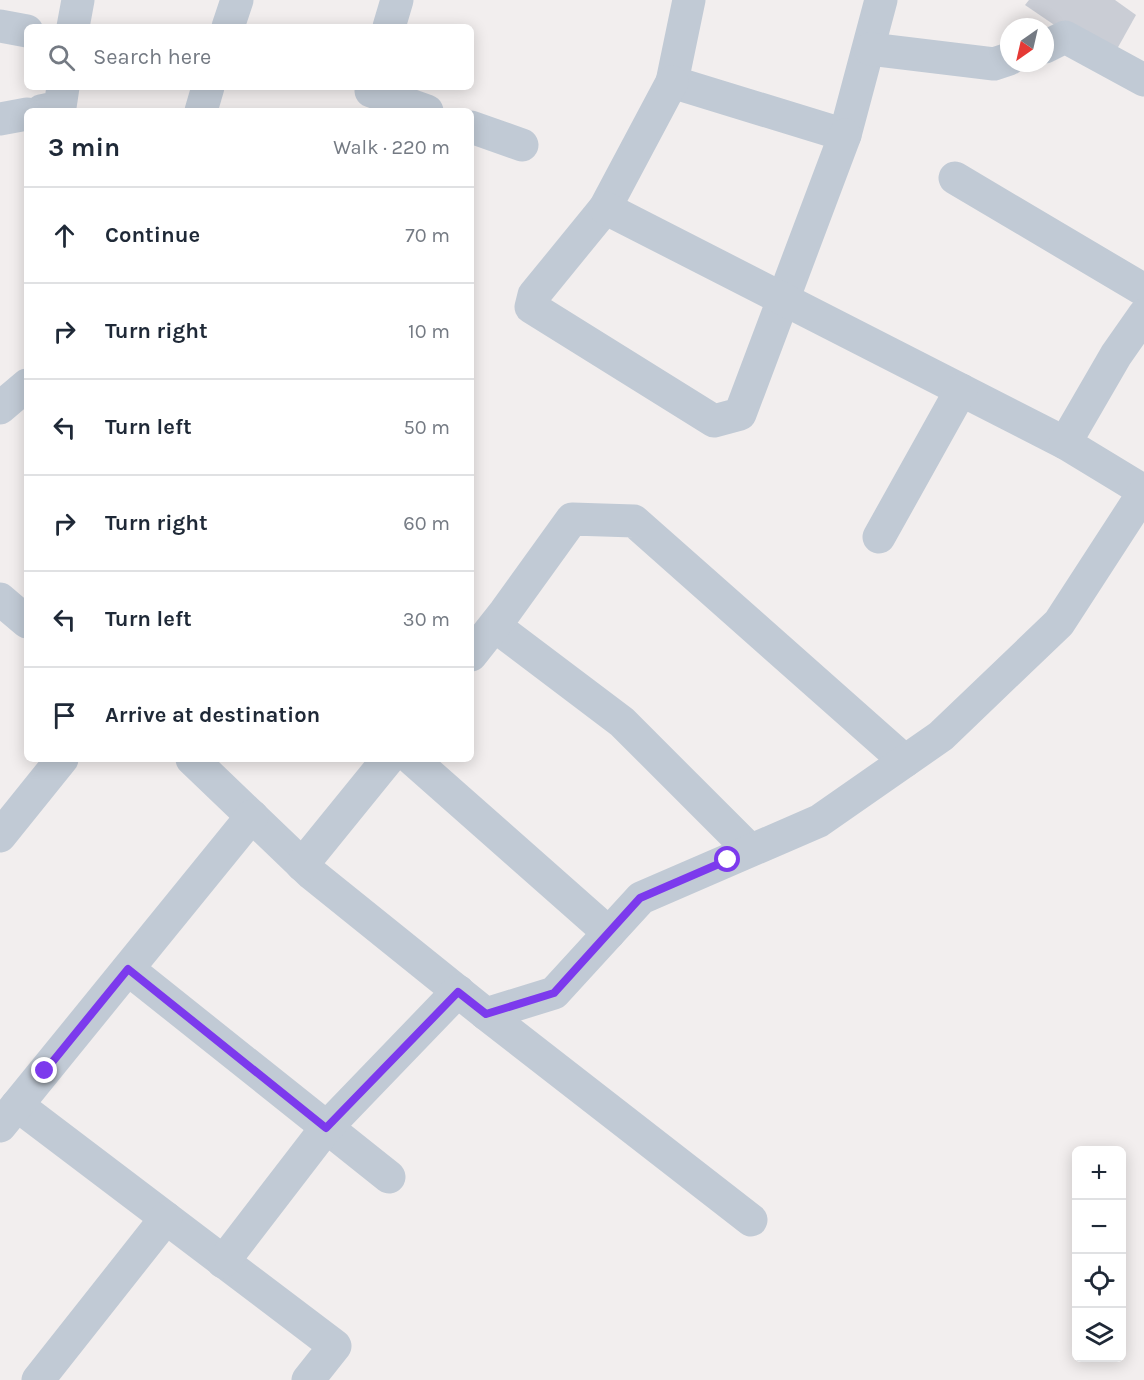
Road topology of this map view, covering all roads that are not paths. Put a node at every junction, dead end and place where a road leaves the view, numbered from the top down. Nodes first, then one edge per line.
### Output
1 (78, 0) edge
2 (237, 0) edge
3 (397, 0) edge
4 (689, 0) edge
5 (881, 0) edge
6 (74, 24) edge
7 (229, 24) edge
8 (390, 24) edge
9 (0, 26) edge
10 (24, 30) edge
11 (1054, 42) edge
12 (870, 49) junction
13 (1000, 62) edge
14 (1144, 80) edge
15 (672, 81) junction
16 (207, 90) edge
17 (370, 96) edge
18 (202, 108) edge
19 (416, 108) edge
20 (24, 115) edge
21 (0, 119) edge
22 (474, 128) edge
23 (845, 135) junction
24 (522, 145) dead end
25 (955, 178) dead end
26 (605, 208) junction
27 (1144, 290) edge
28 (783, 299) junction
29 (1144, 315) edge
30 (24, 388) edge
31 (961, 390) junction
32 (0, 408) edge
33 (1065, 443) junction
34 (1144, 491) edge
35 (879, 537) dead end
36 (0, 599) edge
37 (24, 619) edge
38 (495, 626) junction
39 (474, 651) edge
40 (905, 761) junction
41 (60, 762) edge
42 (195, 762) edge
43 (386, 762) edge
44 (415, 762) edge
45 (252, 816) junction
46 (0, 836) edge
47 (750, 850) junction
48 (302, 865) junction
49 (609, 933) junction
50 (128, 969) junction
51 (458, 992) junction
52 (486, 1014) junction
53 (9, 1116) edge
54 (326, 1128) junction
55 (389, 1177) dead end
56 (166, 1218) junction
57 (751, 1220) dead end
58 (223, 1262) junction
59 (38, 1380) edge
60 (308, 1380) edge

1 - 6 street
2 - 7 street
3 - 8 street
4 - 15 street
5 - 12 street
9 - 10 street
11 - 14 street
12 - 13 street
12 - 23 street
15 - 23 street
15 - 26 street
16 - 18 street
17 - 19 street
20 - 21 street
22 - 24 street
23 - 28 street
25 - 27 street
26 - 28 street
26 - 28 street
28 - 31 street
29 - 33 street
30 - 32 street
31 - 33 street
31 - 35 street
33 - 34 street
34 - 40 street
36 - 37 street
38 - 39 street
38 - 40 street
38 - 47 street
40 - 47 street
41 - 46 street
42 - 45 street
43 - 48 street
44 - 49 street
45 - 48 street
45 - 50 street
47 - 49 street
48 - 51 street
49 - 52 street
50 - 53 street
50 - 54 street
51 - 52 street
51 - 54 street
52 - 57 street
53 - 56 street
54 - 55 street
54 - 58 street
56 - 58 street
56 - 59 street
58 - 60 street

